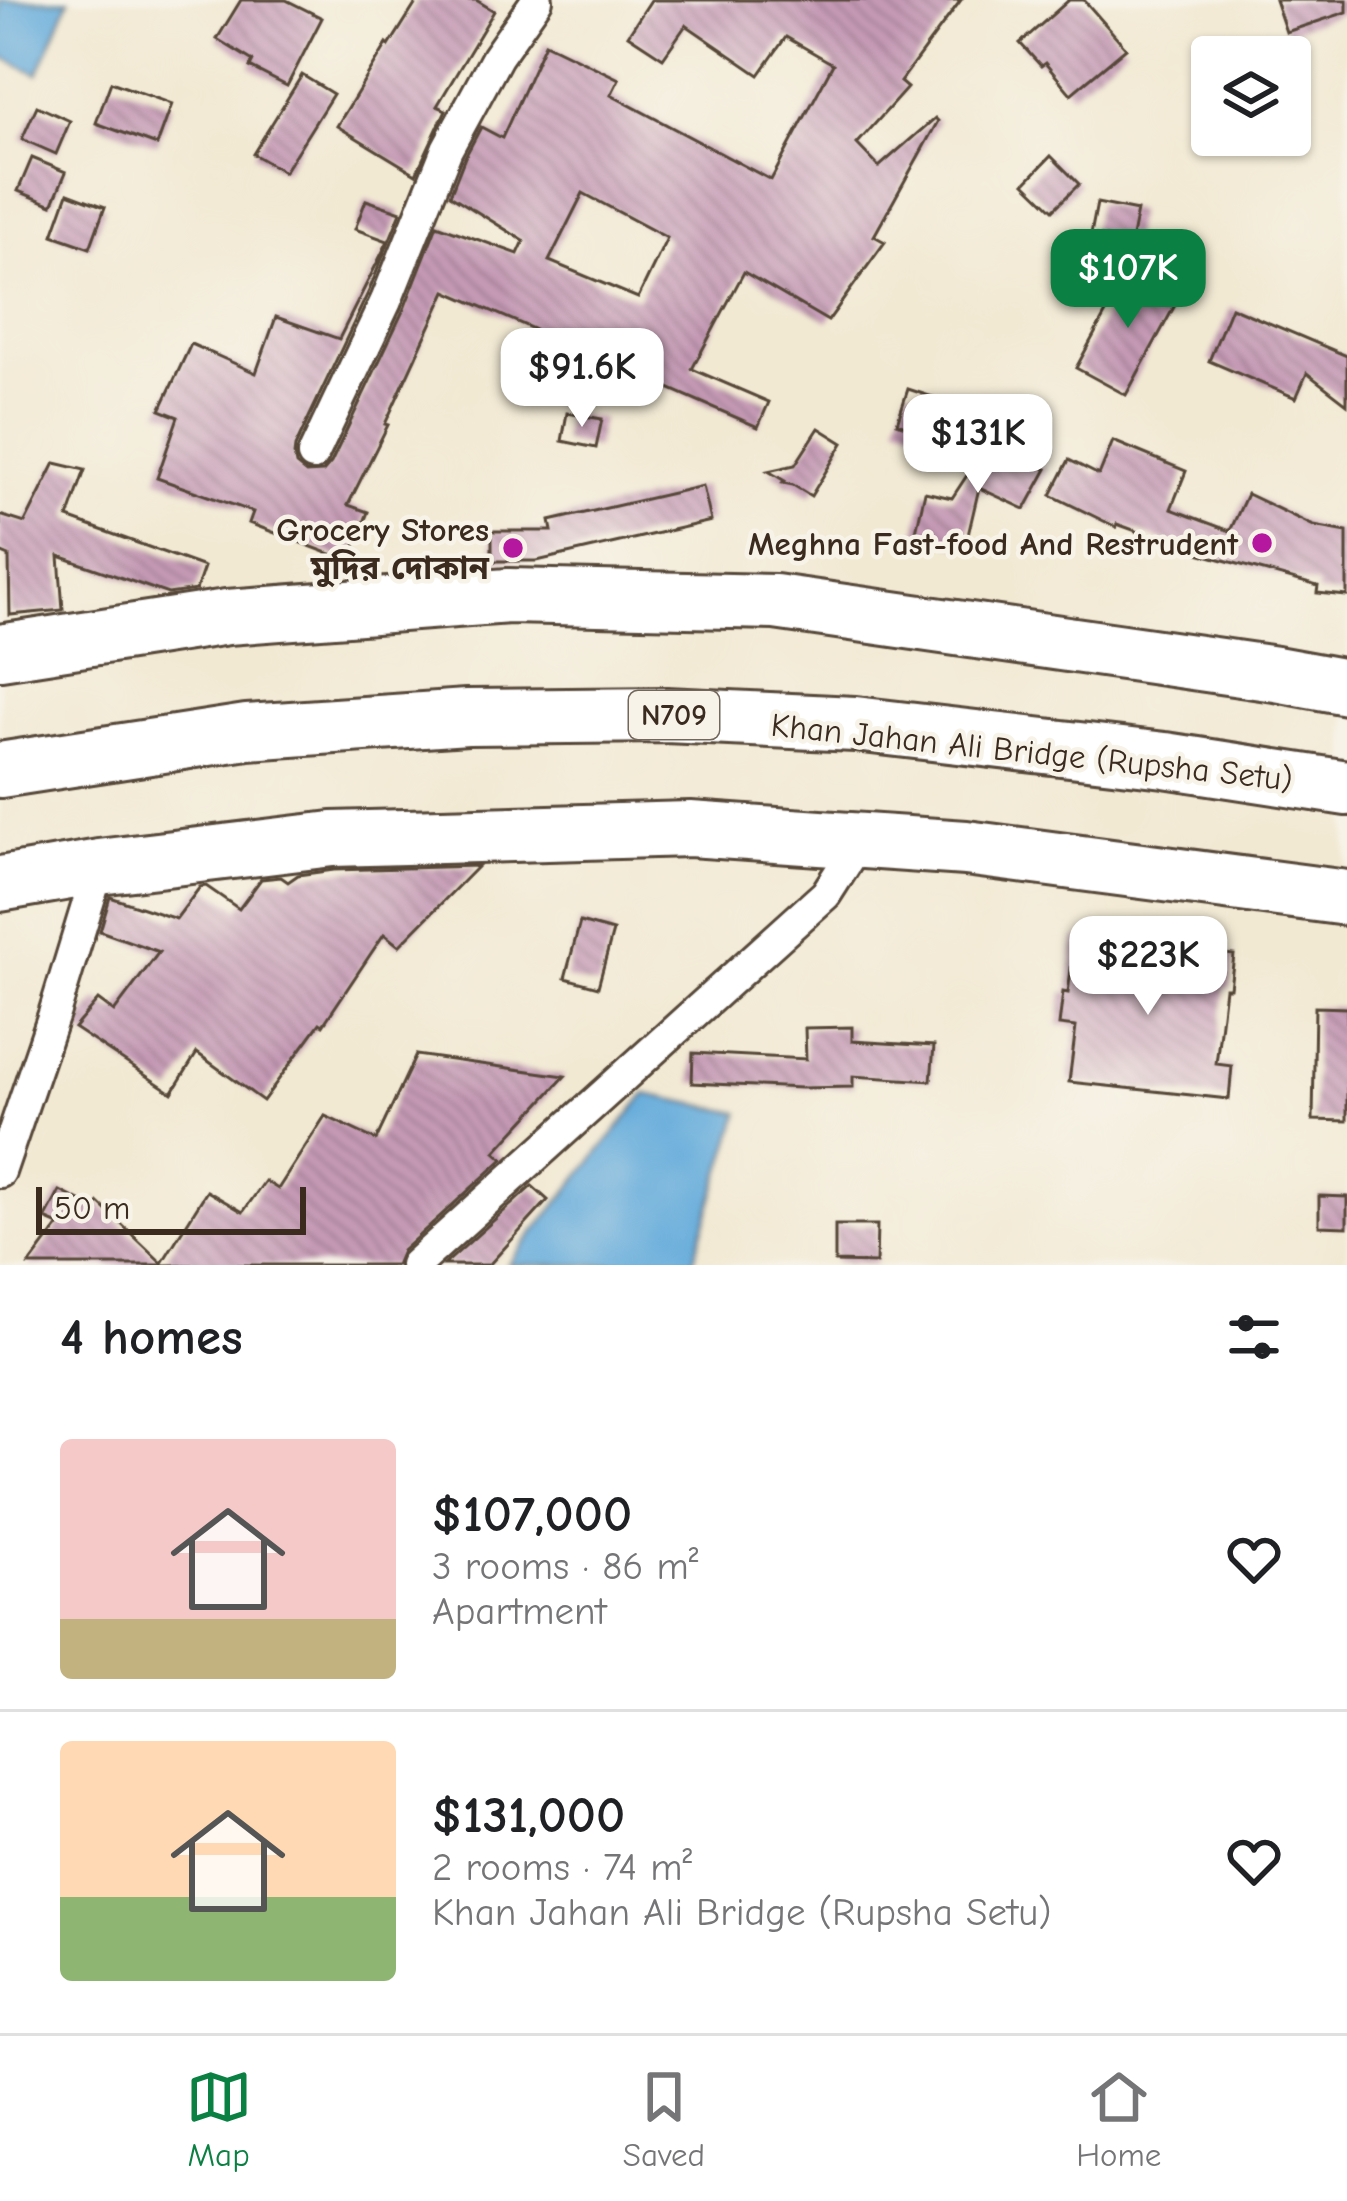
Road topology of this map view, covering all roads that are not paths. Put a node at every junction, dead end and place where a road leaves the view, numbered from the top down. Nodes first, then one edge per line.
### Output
1 (537, 0) edge
2 (313, 455) dead end
3 (0, 652) edge
4 (1347, 687) edge
5 (0, 770) edge
6 (1347, 788) edge
7 (860, 841) junction
8 (99, 867) junction
9 (0, 884) edge
10 (1347, 898) edge
11 (0, 1172) edge
12 (415, 1265) edge

1 - 2 street
3 - 4 highway
5 - 6 highway, Khan Jahan Ali Bridge (Rupsha Setu) / N709
7 - 8 highway
7 - 10 highway
7 - 12 street
8 - 9 highway
8 - 11 street

